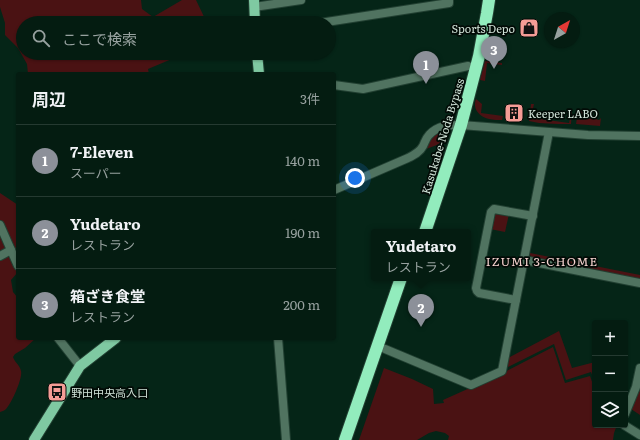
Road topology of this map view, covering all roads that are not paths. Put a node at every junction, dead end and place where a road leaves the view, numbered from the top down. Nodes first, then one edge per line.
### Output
1 (301, 0) edge
2 (449, 0) edge
3 (482, 0) edge
4 (489, 0) edge
5 (254, 4) edge
6 (255, 16) edge
7 (336, 21) edge
8 (258, 60) edge
9 (468, 66) junction
10 (259, 72) edge
11 (336, 85) edge
12 (457, 125) junction
13 (549, 132) junction
14 (640, 136) edge
15 (336, 189) edge
16 (533, 216) junction
17 (0, 225) edge
18 (419, 229) edge
19 (426, 229) edge
20 (11, 250) junction
21 (0, 256) edge
22 (524, 260) junction
23 (16, 261) edge
24 (400, 281) edge
25 (408, 281) edge
26 (640, 283) edge
27 (516, 300) junction
28 (60, 340) edge
29 (113, 340) edge
30 (278, 340) edge
31 (385, 349) junction
32 (80, 366) junction
33 (640, 368) edge
34 (628, 407) edge
35 (628, 428) edge
36 (640, 435) edge
37 (34, 440) edge
38 (286, 440) edge
39 (345, 440) edge
40 (353, 440) edge

1 - 5 street
2 - 7 street
3 - 9 highway, Kasukabe-Noda Bypass
4 - 12 highway, Kasukabe-Noda Bypass
5 - 6 main road
8 - 10 main road
9 - 11 street
9 - 12 highway, Kasukabe-Noda Bypass
12 - 13 street
12 - 15 street
12 - 18 highway, Kasukabe-Noda Bypass
12 - 19 highway, Kasukabe-Noda Bypass
13 - 14 street
13 - 16 street
16 - 22 street
16 - 27 street
17 - 20 street
20 - 21 street
20 - 23 street
22 - 26 street
22 - 27 street
24 - 39 highway
25 - 31 highway
27 - 31 street
28 - 32 street
29 - 32 main road
30 - 38 street
31 - 40 highway
32 - 37 main road
33 - 34 street
35 - 36 street

